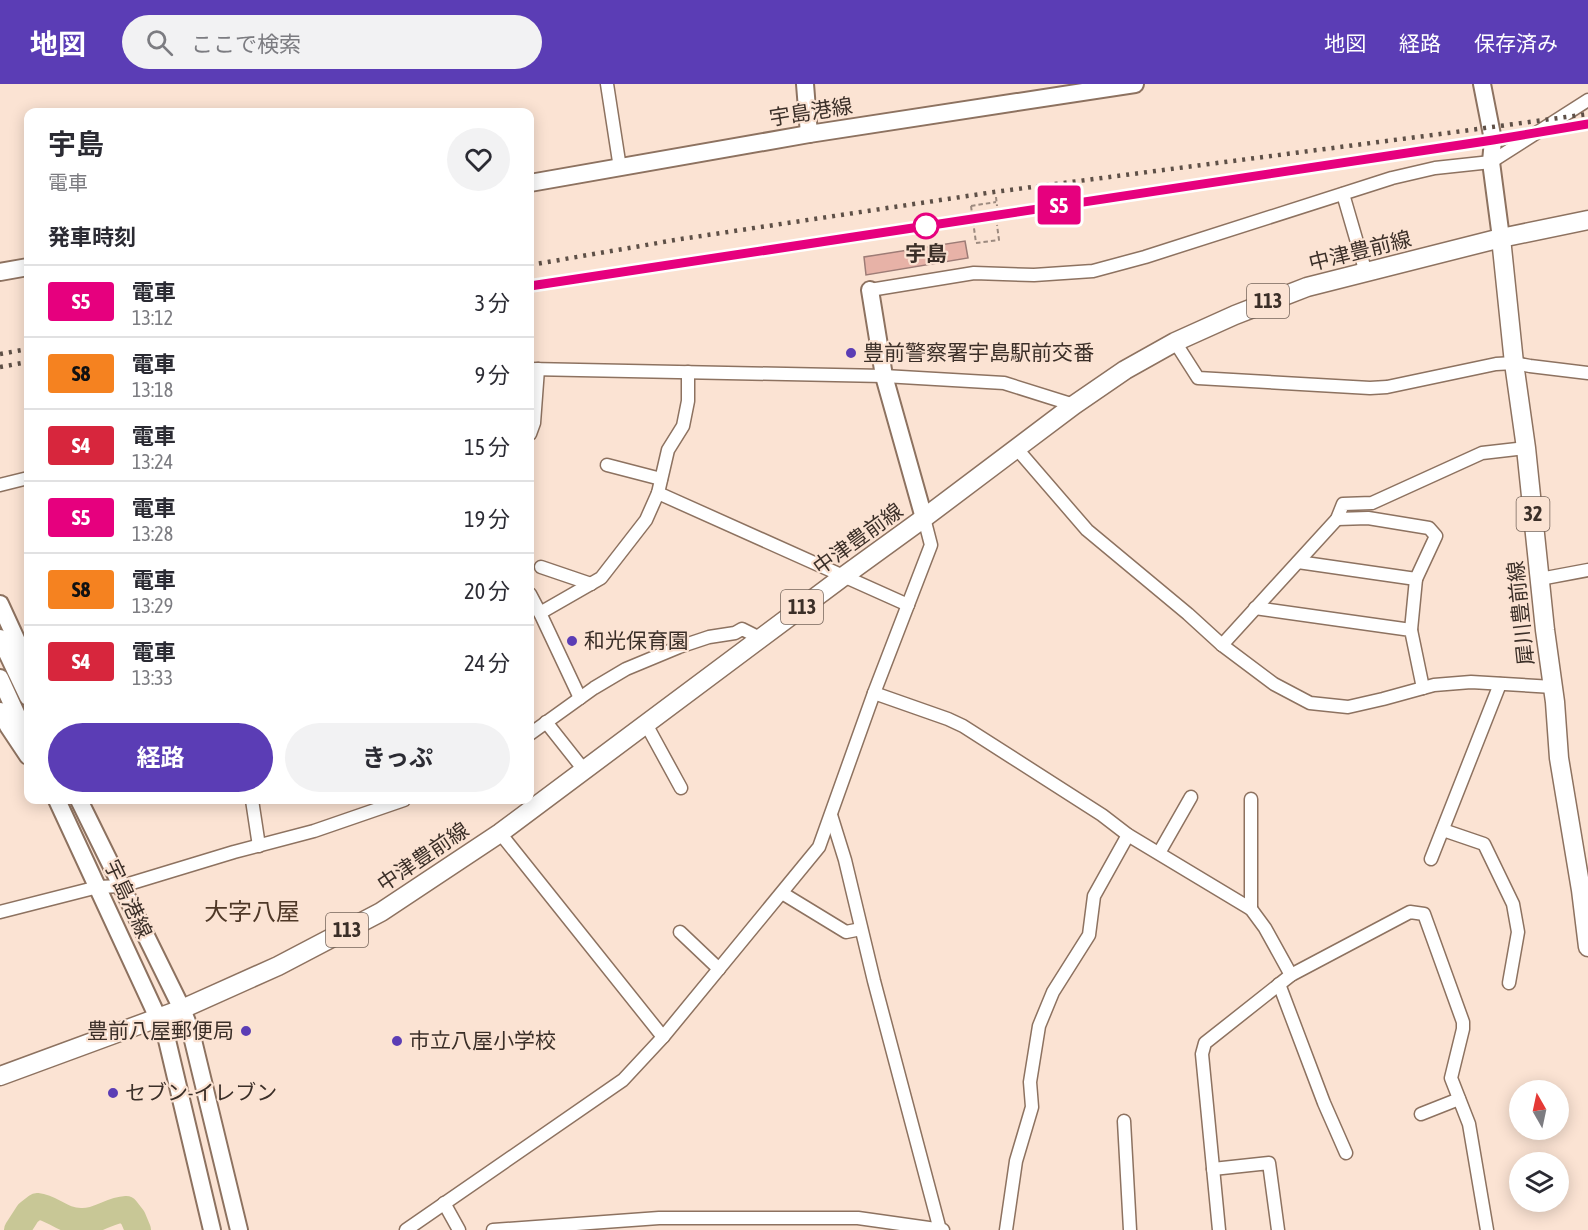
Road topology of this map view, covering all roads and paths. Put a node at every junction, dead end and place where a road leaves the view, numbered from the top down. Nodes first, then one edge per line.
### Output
1 (607, 84) edge
2 (805, 84) edge
3 (1135, 84) edge
4 (1482, 84) edge
5 (1588, 100) edge
6 (809, 134) junction
7 (1491, 162) junction
8 (620, 168) junction
9 (534, 182) edge
10 (1343, 194) junction
11 (996, 197) dead end
12 (1588, 220) edge
13 (997, 225) dead end
14 (1501, 238) junction
15 (24, 268) edge
16 (0, 272) edge
17 (1366, 273) junction
18 (870, 290) joint
19 (1174, 342) junction
20 (1514, 363) junction
21 (534, 369) edge
22 (688, 372) junction
23 (1588, 373) edge
24 (884, 376) junction
25 (1074, 405) junction
26 (1526, 448) junction
27 (1017, 449) junction
28 (607, 465) dead end
29 (24, 479) edge
30 (661, 479) junction
31 (0, 485) edge
32 (658, 493) junction
33 (924, 518) junction
34 (1337, 519) junction
35 (1298, 562) junction
36 (541, 567) dead end
37 (1588, 570) edge
38 (844, 576) junction
39 (1416, 579) junction
40 (1540, 579) junction
41 (591, 584) junction
42 (534, 602) edge
43 (0, 604) edge
44 (908, 605) junction
45 (1256, 608) junction
46 (540, 613) junction
47 (1411, 630) junction
48 (0, 638) edge
49 (760, 638) junction
50 (1222, 645) junction
51 (24, 656) edge
52 (0, 678) edge
53 (1500, 684) junction
54 (1553, 687) junction
55 (1423, 688) junction
56 (24, 689) edge
57 (874, 693) junction
58 (580, 698) junction
59 (0, 711) edge
60 (546, 723) junction
61 (646, 724) junction
62 (24, 730) edge
63 (534, 731) edge
64 (24, 750) edge
65 (584, 770) junction
66 (681, 788) dead end
67 (1191, 797) dead end
68 (1251, 800) dead end
69 (59, 804) edge
70 (81, 804) edge
71 (253, 804) edge
72 (392, 804) edge
73 (831, 815) junction
74 (1443, 830) junction
75 (501, 833) junction
76 (1128, 834) junction
77 (259, 846) junction
78 (1159, 853) junction
79 (1431, 859) dead end
80 (122, 886) junction
81 (98, 887) junction
82 (782, 893) junction
83 (1251, 909) junction
84 (0, 912) edge
85 (861, 929) junction
86 (680, 932) dead end
87 (1588, 947) edge
88 (719, 969) junction
89 (1291, 975) junction
90 (1509, 983) dead end
91 (1279, 984) junction
92 (182, 1009) junction
93 (158, 1018) junction
94 (663, 1037) junction
95 (0, 1076) edge
96 (1459, 1099) junction
97 (1421, 1114) dead end
98 (1124, 1121) dead end
99 (1346, 1152) dead end
100 (1213, 1169) junction
101 (444, 1203) junction
102 (534, 1228) edge
103 (212, 1230) edge
104 (239, 1230) edge
105 (406, 1230) edge
106 (459, 1230) edge
107 (493, 1230) edge
108 (941, 1230) edge
109 (1006, 1230) edge
110 (1131, 1230) edge
111 (1219, 1230) edge
112 (1278, 1230) edge
113 (1487, 1230) edge

1 - 8 street
2 - 6 main road
3 - 6 main road, 宇島港線
4 - 7 main road
5 - 7 street
6 - 8 main road, 宇島港線
7 - 10 street
7 - 14 main road
8 - 9 main road, 宇島港線
10 - 17 street
10 - 18 street
11 - 13 path, bridge
12 - 14 main road, 中津豊前線 / 113
14 - 17 main road, 中津豊前線 / 113
14 - 20 main road, 犀川豊前線 / 32
15 - 16 main road
17 - 19 main road, 中津豊前線 / 113
18 - 24 main road
19 - 20 street
19 - 25 main road, 中津豊前線 / 113
20 - 23 street
20 - 26 main road, 犀川豊前線 / 32
21 - 22 street
22 - 24 street
22 - 30 street
24 - 25 street
24 - 33 main road
25 - 27 main road, 中津豊前線 / 113
26 - 34 street
26 - 40 main road, 犀川豊前線 / 32
27 - 33 main road, 中津豊前線 / 113
27 - 50 street
28 - 30 street
29 - 31 street
30 - 32 street
32 - 38 street
32 - 41 street
33 - 38 main road, 中津豊前線 / 113
33 - 44 street
34 - 35 street
34 - 39 street
35 - 39 street
35 - 45 street
36 - 41 street
37 - 40 street
38 - 44 street
38 - 49 main road, 中津豊前線 / 113
39 - 47 street
40 - 54 main road, 犀川豊前線 / 32
41 - 46 street
42 - 46 street
43 - 51 main road
44 - 57 street
45 - 47 street
45 - 50 street
46 - 58 street
47 - 55 street
48 - 56 main road
49 - 58 street
49 - 61 main road, 中津豊前線 / 113
50 - 55 street
52 - 62 main road
53 - 54 street
53 - 55 street
53 - 74 street
54 - 87 main road, 犀川豊前線 / 32
57 - 73 street
57 - 76 street
58 - 60 street
59 - 64 main road
60 - 63 street
60 - 65 street
61 - 65 main road, 中津豊前線 / 113
61 - 66 street
65 - 75 main road, 中津豊前線 / 113
67 - 78 street
68 - 83 street
69 - 81 main road, 宇島港線
70 - 80 main road, 宇島港線
71 - 77 street
72 - 77 street
73 - 82 street
73 - 85 street
74 - 79 street
74 - 90 street
75 - 92 main road, 中津豊前線 / 113
75 - 94 street
76 - 78 street
76 - 109 street
77 - 80 street
78 - 83 street
80 - 81 street
80 - 92 main road, 宇島港線
81 - 84 street
81 - 93 main road, 宇島港線
82 - 85 street
82 - 88 street
83 - 89 street
85 - 108 street
86 - 88 street
88 - 94 street
89 - 91 street
89 - 96 street
91 - 99 street
91 - 100 street
92 - 93 main road, 中津豊前線 / 113
92 - 104 main road, 宇島港線
93 - 95 main road, 中津豊前線 / 113
93 - 103 main road, 宇島港線
94 - 101 street
96 - 97 street
96 - 113 street
98 - 110 street
100 - 111 street
100 - 112 street
101 - 105 street
101 - 106 street
102 - 107 street
102 - 108 street

